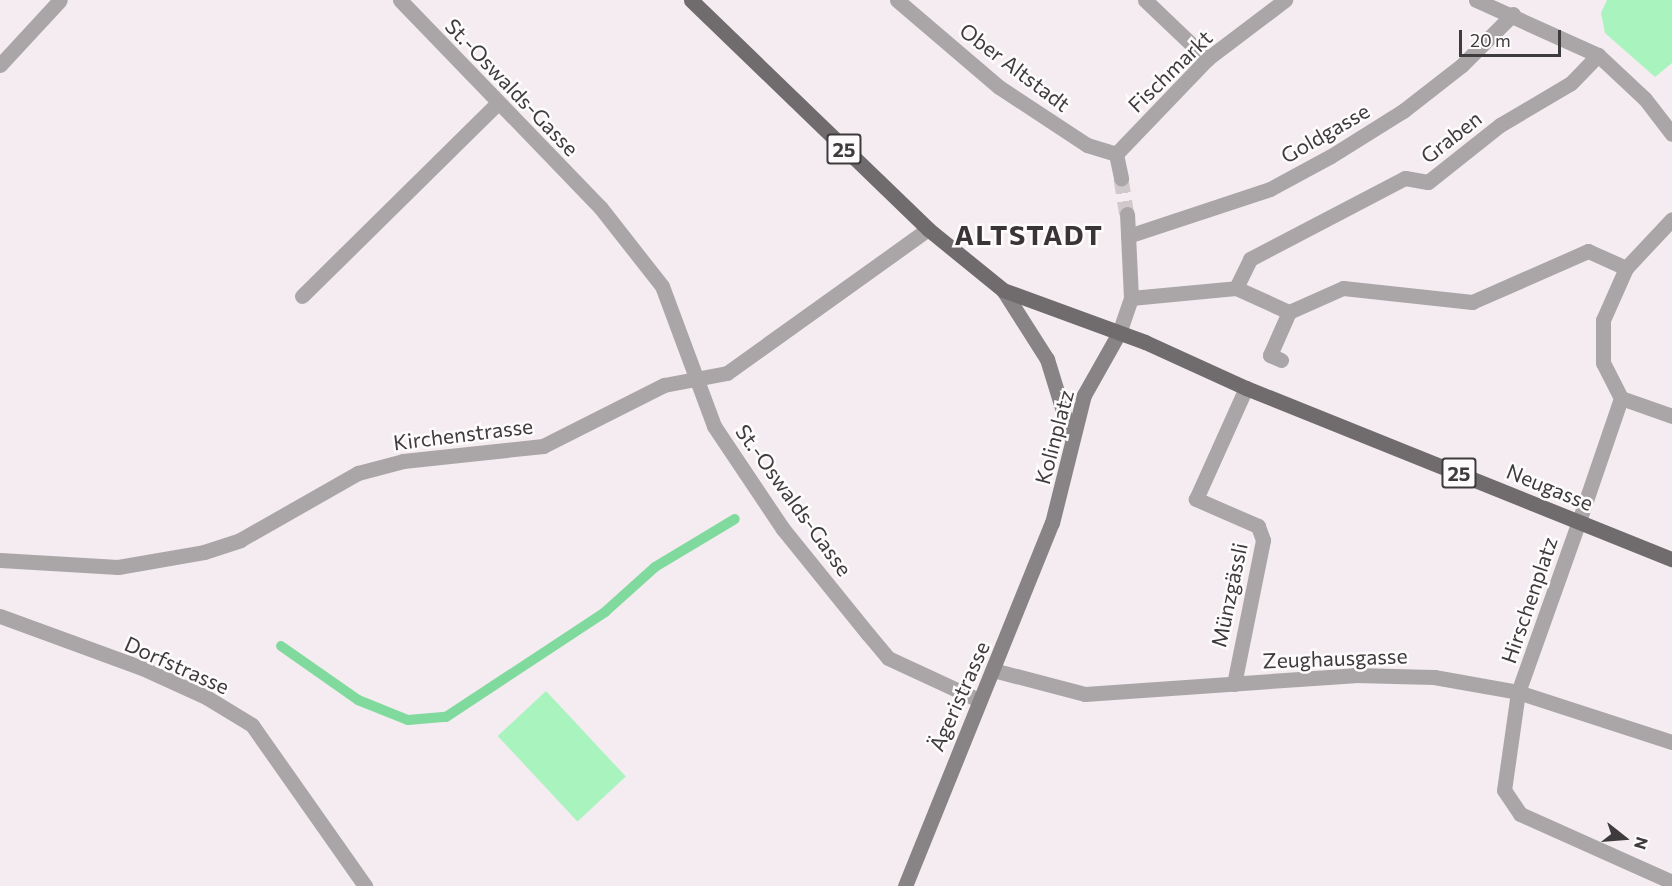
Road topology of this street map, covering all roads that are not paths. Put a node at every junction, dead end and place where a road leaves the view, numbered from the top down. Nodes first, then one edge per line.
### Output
1 (60, 0) edge
2 (400, 0) edge
3 (692, 0) edge
4 (897, 0) edge
5 (1145, 0) edge
6 (1285, 0) edge
7 (1476, 0) edge
8 (1513, 14) junction
9 (1598, 55) junction
10 (1207, 59) junction
11 (0, 65) edge
12 (498, 103) junction
13 (1672, 134) edge
14 (1116, 154) junction
15 (1121, 178) tunnel mouth
16 (1127, 214) tunnel mouth
17 (1672, 219) edge
18 (928, 229) junction
19 (1128, 236) junction
20 (1626, 268) junction
21 (1236, 288) junction
22 (1003, 290) junction
23 (302, 296) dead end
24 (1131, 298) junction
25 (1289, 312) junction
26 (1119, 333) junction
27 (1281, 360) dead end
28 (696, 377) junction
29 (1246, 388) junction
30 (1621, 398) junction
31 (1672, 416) edge
32 (1072, 440) junction
33 (1579, 521) junction
34 (1052, 523) joint
35 (1672, 559) edge
36 (0, 560) edge
37 (0, 616) edge
38 (993, 670) junction
39 (1234, 684) junction
40 (1518, 693) junction
41 (979, 700) junction
42 (1672, 742) edge
43 (1672, 882) edge
44 (365, 886) edge
45 (905, 886) edge

1 - 11 street
2 - 12 street, St.-Oswalds-Gasse
3 - 18 main road, 25
4 - 14 street, Ober Altstadt
5 - 10 street
6 - 10 street, Fischmarkt
7 - 8 street
8 - 9 street
8 - 19 street, Goldgasse
9 - 13 street
9 - 21 street, Graben
10 - 14 street, Fischmarkt
12 - 23 street
12 - 28 street, St.-Oswalds-Gasse
14 - 15 street
16 - 19 street, Kolinplatz
17 - 20 street
18 - 22 main road, 25
18 - 28 street, Kirchenstrasse
19 - 24 street, Kolinplatz
20 - 25 street
20 - 30 street
21 - 24 street
21 - 25 street
22 - 26 main road, 25
22 - 32 main road
24 - 26 street, Kolinplatz
25 - 27 street
26 - 29 main road, 25
26 - 32 main road, Kolinplatz
28 - 36 street, Kirchenstrasse
28 - 41 street, St.-Oswalds-Gasse
29 - 33 main road, Neugasse / 25
29 - 39 street, Münzgässli
30 - 31 street
30 - 33 street, Hirschenplatz
32 - 34 main road, Kolinplatz
33 - 35 main road, Neugasse / 25
33 - 40 street, Hirschenplatz
34 - 38 main road, Ägeristrasse
37 - 44 street, Dorfstrasse
38 - 39 street, Zeughausgasse
38 - 41 main road, Ägeristrasse
39 - 40 street, Zeughausgasse
40 - 42 street, Zeughausgasse
40 - 43 street, Hirschenplatz
41 - 45 main road, Ägeristrasse

